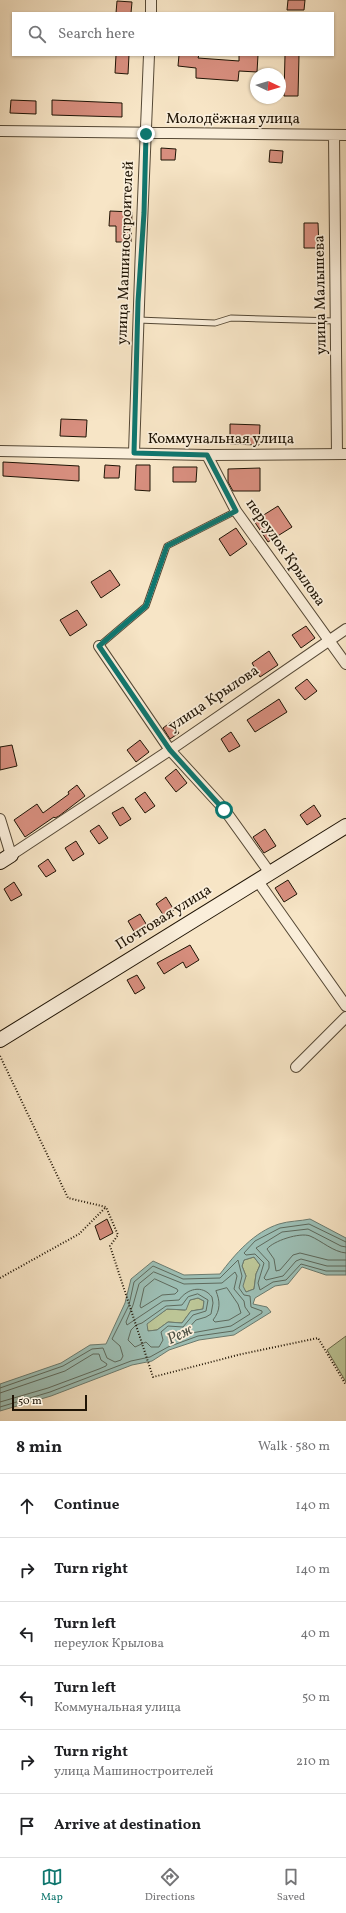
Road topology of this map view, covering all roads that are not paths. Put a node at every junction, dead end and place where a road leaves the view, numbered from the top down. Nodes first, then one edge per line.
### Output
1 (151, 0) edge
2 (151, 12) edge
3 (149, 56) edge
4 (0, 131) edge
5 (146, 134) junction
6 (334, 135) junction
7 (346, 135) edge
8 (340, 315) edge
9 (138, 320) junction
10 (0, 451) edge
11 (134, 453) junction
12 (342, 454) edge
13 (207, 455) junction
14 (236, 511) junction
15 (346, 629) edge
16 (329, 641) junction
17 (99, 646) joint
18 (346, 664) edge
19 (170, 750) junction
20 (0, 819) edge
21 (346, 826) edge
22 (5, 858) edge
23 (270, 873) junction
24 (257, 880) junction
25 (346, 1006) edge
26 (346, 1017) edge
27 (0, 1040) edge
28 (296, 1067) dead end

1 - 2 street
3 - 5 street, улица Машиностроителей
4 - 5 street, Молодёжная улица
5 - 6 street, Молодёжная улица
5 - 9 street, улица Машиностроителей
6 - 7 street, Молодёжная улица
6 - 8 street, улица Малышева
8 - 9 lane
8 - 12 street, улица Малышева
9 - 11 street, улица Машиностроителей
10 - 11 street, Коммунальная улица
11 - 13 street, Коммунальная улица
12 - 13 street, Коммунальная улица
13 - 14 street, переулок Крылова
14 - 16 street, переулок Крылова
14 - 17 lane
15 - 16 street, улица Крылова
16 - 18 street, переулок Крылова
16 - 19 street, улица Крылова
17 - 19 street
19 - 22 street, улица Крылова
19 - 23 street
20 - 22 street
21 - 23 main road, Почтовая улица
23 - 24 main road, Почтовая улица
24 - 25 street
24 - 27 main road, Почтовая улица
26 - 28 street

